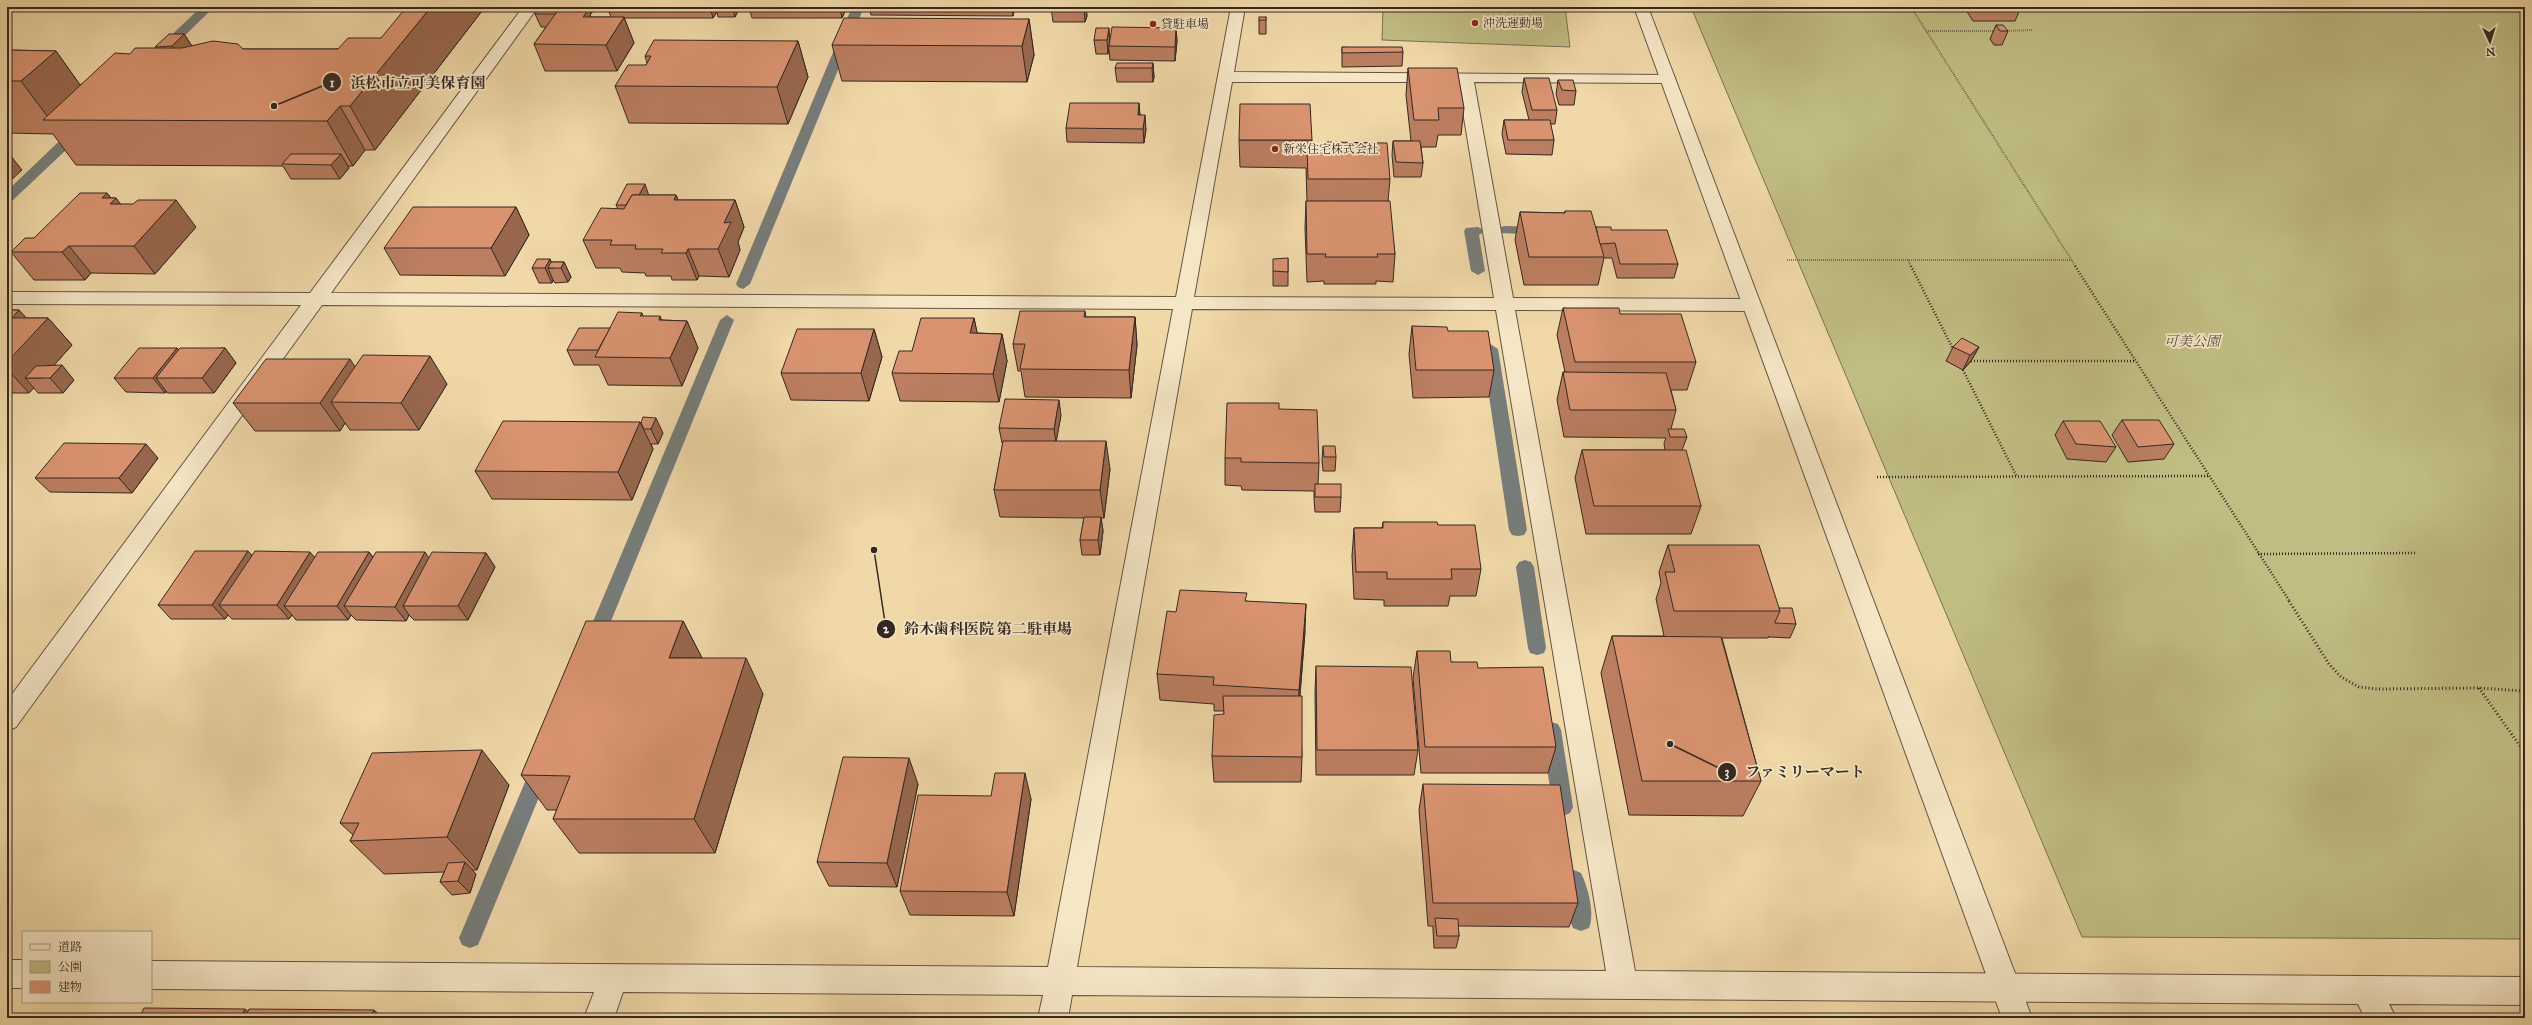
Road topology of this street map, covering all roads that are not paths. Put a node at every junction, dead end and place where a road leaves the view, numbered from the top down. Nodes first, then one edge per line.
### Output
1 (531, 7) edge
2 (1238, 7) edge
3 (1641, 7) edge
4 (1225, 77) junction
5 (1465, 77) junction
6 (1667, 78) junction
7 (7, 298) edge
8 (316, 300) junction
9 (1183, 304) junction
10 (1505, 304) junction
11 (1752, 305) junction
12 (7, 720) edge
13 (7, 974) edge
14 (22, 974) edge
15 (152, 975) edge
16 (613, 978) junction
17 (1058, 981) junction
18 (1623, 985) junction
19 (2006, 988) junction
20 (2366, 990) junction
21 (2525, 991) edge
22 (599, 1018) edge
23 (1053, 1018) edge
24 (2017, 1018) edge
25 (2381, 1018) edge

1 - 8 street
2 - 4 street
3 - 6 street
4 - 5 street
4 - 9 street
5 - 6 street
5 - 10 street
6 - 11 street
7 - 8 street
8 - 9 street
8 - 12 street
9 - 10 street
9 - 17 street
10 - 11 street
10 - 18 street
11 - 19 street
13 - 14 street
15 - 16 street
16 - 17 street
16 - 22 street
17 - 18 street
17 - 23 street
18 - 19 street
19 - 20 street
19 - 24 street
20 - 21 street
20 - 25 street

